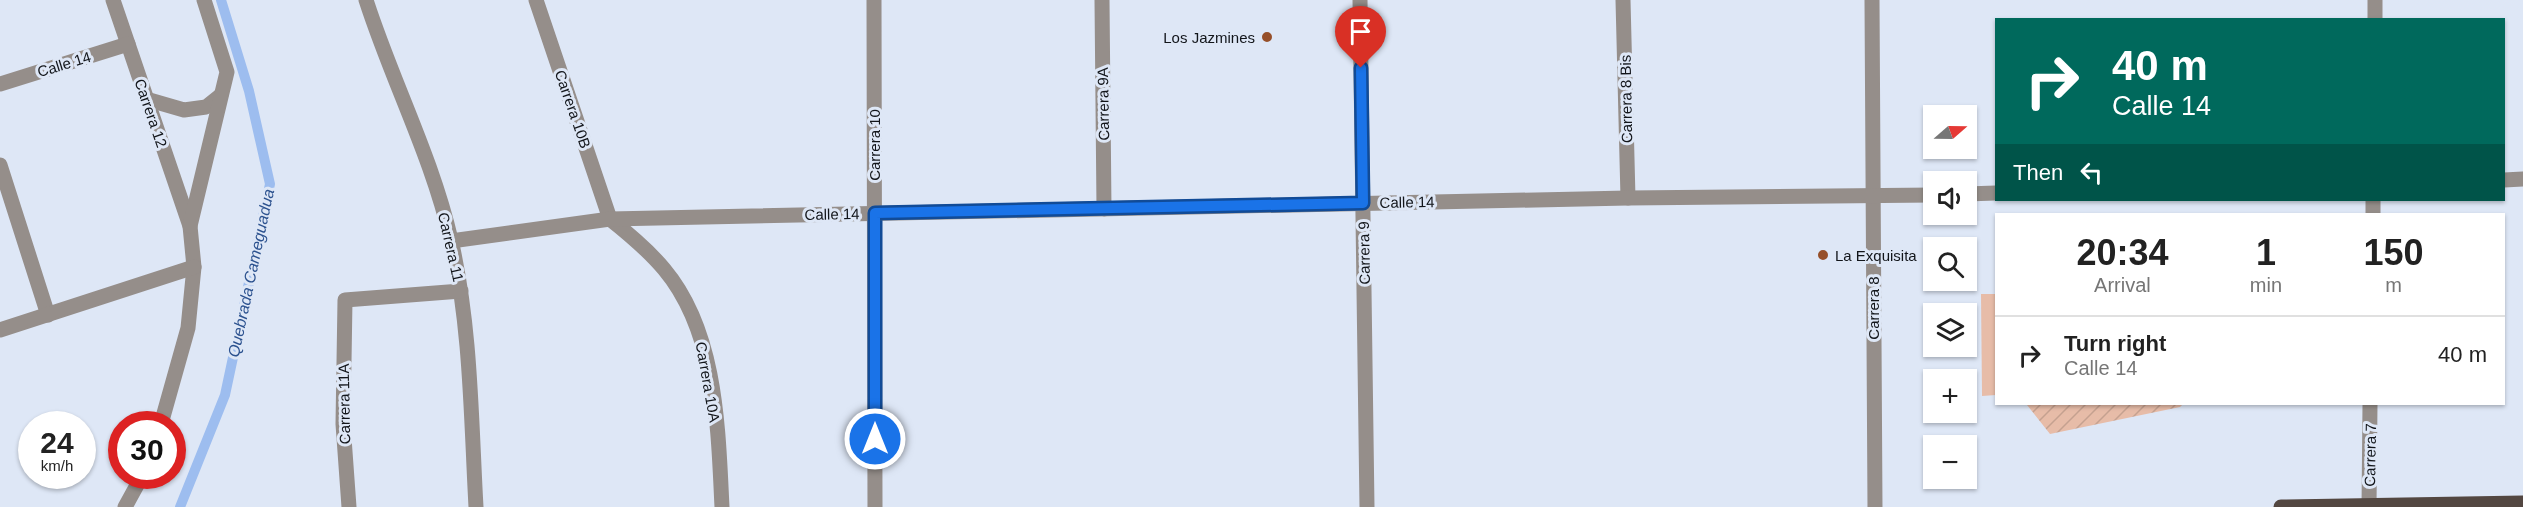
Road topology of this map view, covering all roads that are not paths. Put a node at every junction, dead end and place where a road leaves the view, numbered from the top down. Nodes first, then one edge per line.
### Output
1 (113, 0) edge
2 (204, 0) edge
3 (366, 0) edge
4 (536, 0) edge
5 (874, 0) edge
6 (1102, 0) edge
7 (1360, 0) edge
8 (1623, 0) edge
9 (1872, 0) edge
10 (2375, 0) edge
11 (2375, 18) edge
12 (128, 44) junction
13 (0, 84) edge
14 (221, 95) junction
15 (146, 99) junction
16 (0, 165) edge
17 (2523, 179) edge
18 (2505, 180) edge
19 (1995, 193) edge
20 (1977, 194) edge
21 (1923, 195) edge
22 (1873, 197) junction
23 (1628, 198) junction
24 (1363, 203) junction
25 (1104, 209) junction
26 (875, 213) junction
27 (610, 219) junction
28 (190, 226) junction
29 (451, 241) junction
30 (194, 267) junction
31 (461, 291) junction
32 (48, 315) junction
33 (0, 330) edge
34 (2370, 405) edge
35 (165, 411) edge
36 (135, 489) edge
37 (2523, 503) edge
38 (2369, 506) edge
39 (125, 507) edge
40 (349, 507) edge
41 (476, 507) edge
42 (722, 507) edge
43 (874, 507) edge
44 (1367, 507) edge
45 (1875, 507) edge
46 (2281, 507) edge

1 - 12 street, Carrera 12
2 - 14 street, Carrera 12
3 - 29 street, Carrera 11
4 - 27 street, Carrera 10B
5 - 26 street, Carrera 10
6 - 25 street, Carrera 9A
7 - 24 street, Carrera 9
8 - 23 street, Carrera 8 Bis
9 - 22 street, Carrera 8
10 - 11 street
12 - 13 street, Calle 14
12 - 15 street, Carrera 12
14 - 15 street
14 - 28 street, Carrera 12
15 - 28 street, Carrera 12
16 - 32 street
17 - 18 street
19 - 20 street
21 - 22 street, Calle 14
22 - 23 street, Calle 14
22 - 45 street, Carrera 8
23 - 24 street, Calle 14
24 - 25 street, Calle 14
24 - 44 street, Carrera 9
25 - 26 street, Calle 14
26 - 27 street, Calle 14
26 - 43 street, Carrera 10
27 - 29 street, Calle 14
27 - 42 street, Carrera 10A
28 - 30 street, Carrera 12
29 - 31 street, Carrera 11
30 - 32 street
30 - 35 street, Carrera 12
31 - 40 street, Carrera 11A
31 - 41 street, Carrera 11
32 - 33 street
34 - 38 street, Carrera 7
36 - 39 street
37 - 38 main road
38 - 46 main road

